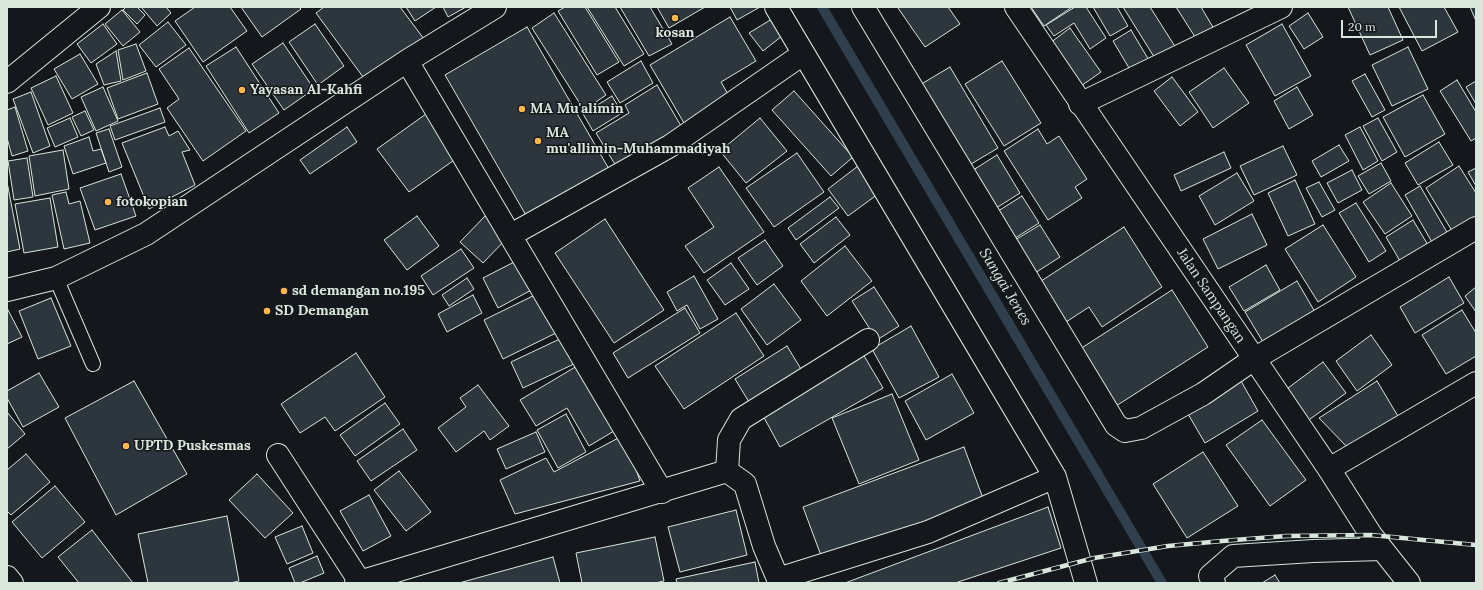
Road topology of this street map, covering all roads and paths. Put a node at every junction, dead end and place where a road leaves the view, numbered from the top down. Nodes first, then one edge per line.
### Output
1 (99, 7) edge
2 (494, 7) edge
3 (776, 7) edge
4 (863, 7) edge
5 (1016, 7) edge
6 (1281, 7) edge
7 (803, 54) junction
8 (408, 61) junction
9 (7, 82) edge
10 (1080, 104) junction
11 (1476, 228) edge
12 (511, 235) junction
13 (56, 278) junction
14 (7, 290) edge
15 (868, 340) dead end
16 (1254, 359) junction
17 (93, 364) dead end
18 (1476, 383) edge
19 (278, 455) dead end
20 (1329, 469) junction
21 (727, 471) junction
22 (1055, 477) junction
23 (662, 492) junction
24 (1382, 549) junction
25 (7, 577) edge
26 (388, 579) edge
27 (358, 582) edge
28 (12, 583) edge
29 (1086, 583) edge
30 (1214, 583) edge
31 (1409, 583) edge

1 - 9 street
2 - 8 street
3 - 7 street
4 - 16 street
5 - 10 street, Jalan Sampangan
6 - 10 street
7 - 12 street
7 - 22 street
8 - 12 street
8 - 13 street
10 - 16 street, Jalan Sampangan
11 - 16 street
12 - 23 street
13 - 14 street
13 - 17 lane
15 - 21 street
16 - 20 street, Jalan Sampangan
18 - 20 street
19 - 27 street
20 - 24 street, Jalan Sampangan
21 - 22 street
21 - 23 street
22 - 29 street
23 - 26 street
24 - 30 street
24 - 31 street, Jalan Sampangan
25 - 28 street
26 - 27 street

